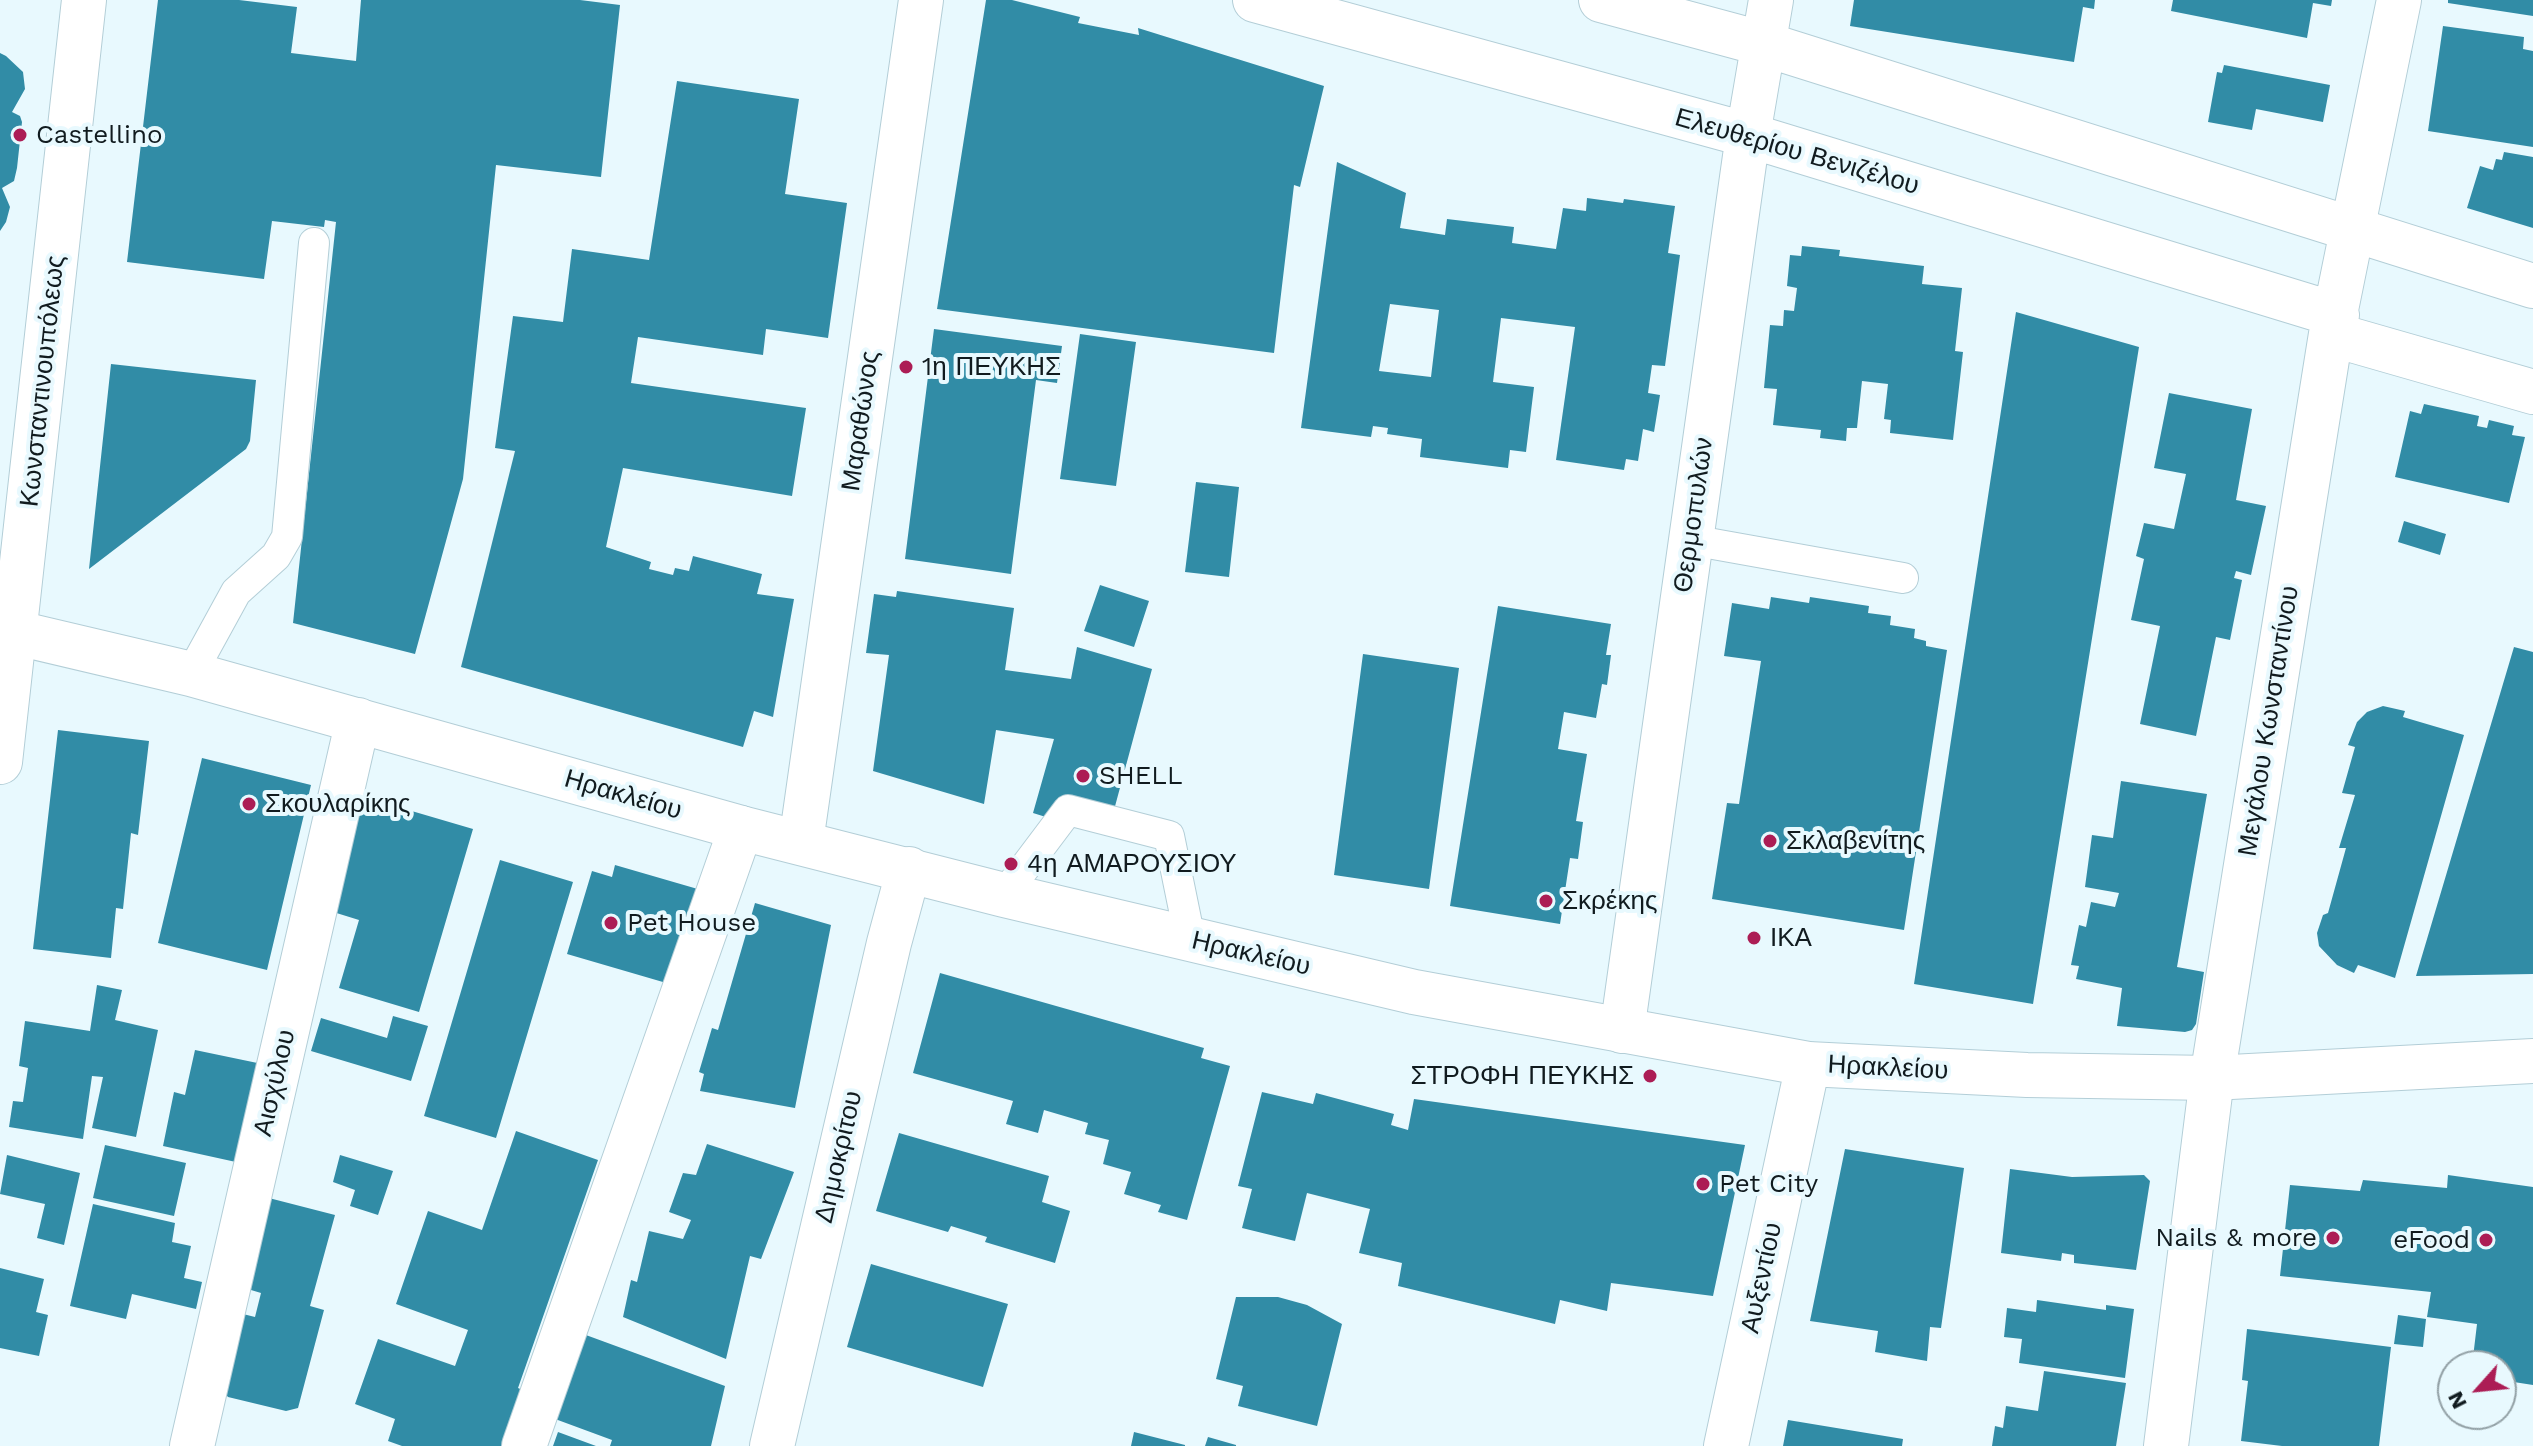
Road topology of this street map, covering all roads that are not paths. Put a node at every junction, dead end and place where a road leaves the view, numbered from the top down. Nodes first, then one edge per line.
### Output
1 (84, 0) edge
2 (921, 0) edge
3 (1255, 0) edge
4 (1601, 0) edge
5 (1771, 0) edge
6 (2399, 0) edge
7 (1764, 44) junction
8 (1748, 135) junction
9 (2352, 229) junction
10 (314, 243) dead end
11 (2533, 286) edge
12 (2334, 325) junction
13 (2533, 392) edge
14 (1691, 540) junction
15 (1903, 578) dead end
16 (8, 630) edge
17 (191, 674) junction
18 (358, 720) junction
19 (0, 762) edge
20 (741, 828) junction
21 (801, 842) junction
22 (909, 869) junction
23 (1004, 895) junction
24 (1190, 939) junction
25 (1622, 1031) junction
26 (2533, 1061) edge
27 (1808, 1064) junction
28 (2212, 1078) junction
29 (192, 1446) edge
30 (524, 1446) edge
31 (772, 1446) edge
32 (1726, 1446) edge
33 (2166, 1446) edge

1 - 16 street, Κωνσταντινουπόλεως
2 - 21 street, Μαραθώνος
3 - 8 street, Ελευθερίου Βενιζέλου
4 - 7 street
5 - 7 street, Θερμοπυλών
6 - 9 street, Μεγάλου Κωνσταντίνου
7 - 8 street, Θερμοπυλών
7 - 9 street
8 - 12 street, Ελευθερίου Βενιζέλου
8 - 14 street, Θερμοπυλών
9 - 11 street
9 - 12 street, Μεγάλου Κωνσταντίνου
10 - 17 lane
12 - 13 street, Ελευθερίου Βενιζέλου
12 - 28 street, Μεγάλου Κωνσταντίνου
14 - 15 lane
14 - 25 street, Θερμοπυλών
16 - 17 street, Ηρακλείου
16 - 19 street, Κωνσταντινουπόλεως
17 - 18 street, Ηρακλείου
18 - 20 street, Ηρακλείου
18 - 29 street, Αισχύλου
20 - 21 street, Ηρακλείου
20 - 30 street
21 - 22 street, Ηρακλείου
22 - 23 street, Ηρακλείου
22 - 31 street, Δημοκρίτου
23 - 24 street, Ηρακλείου
23 - 24 lane
24 - 25 street, Ηρακλείου
25 - 27 street, Ηρακλείου
26 - 28 street, Ηρακλείου
27 - 28 street, Ηρακλείου
27 - 32 street, Αυξεντίου
28 - 33 street, Μεγάλου Κωνσταντίνου

